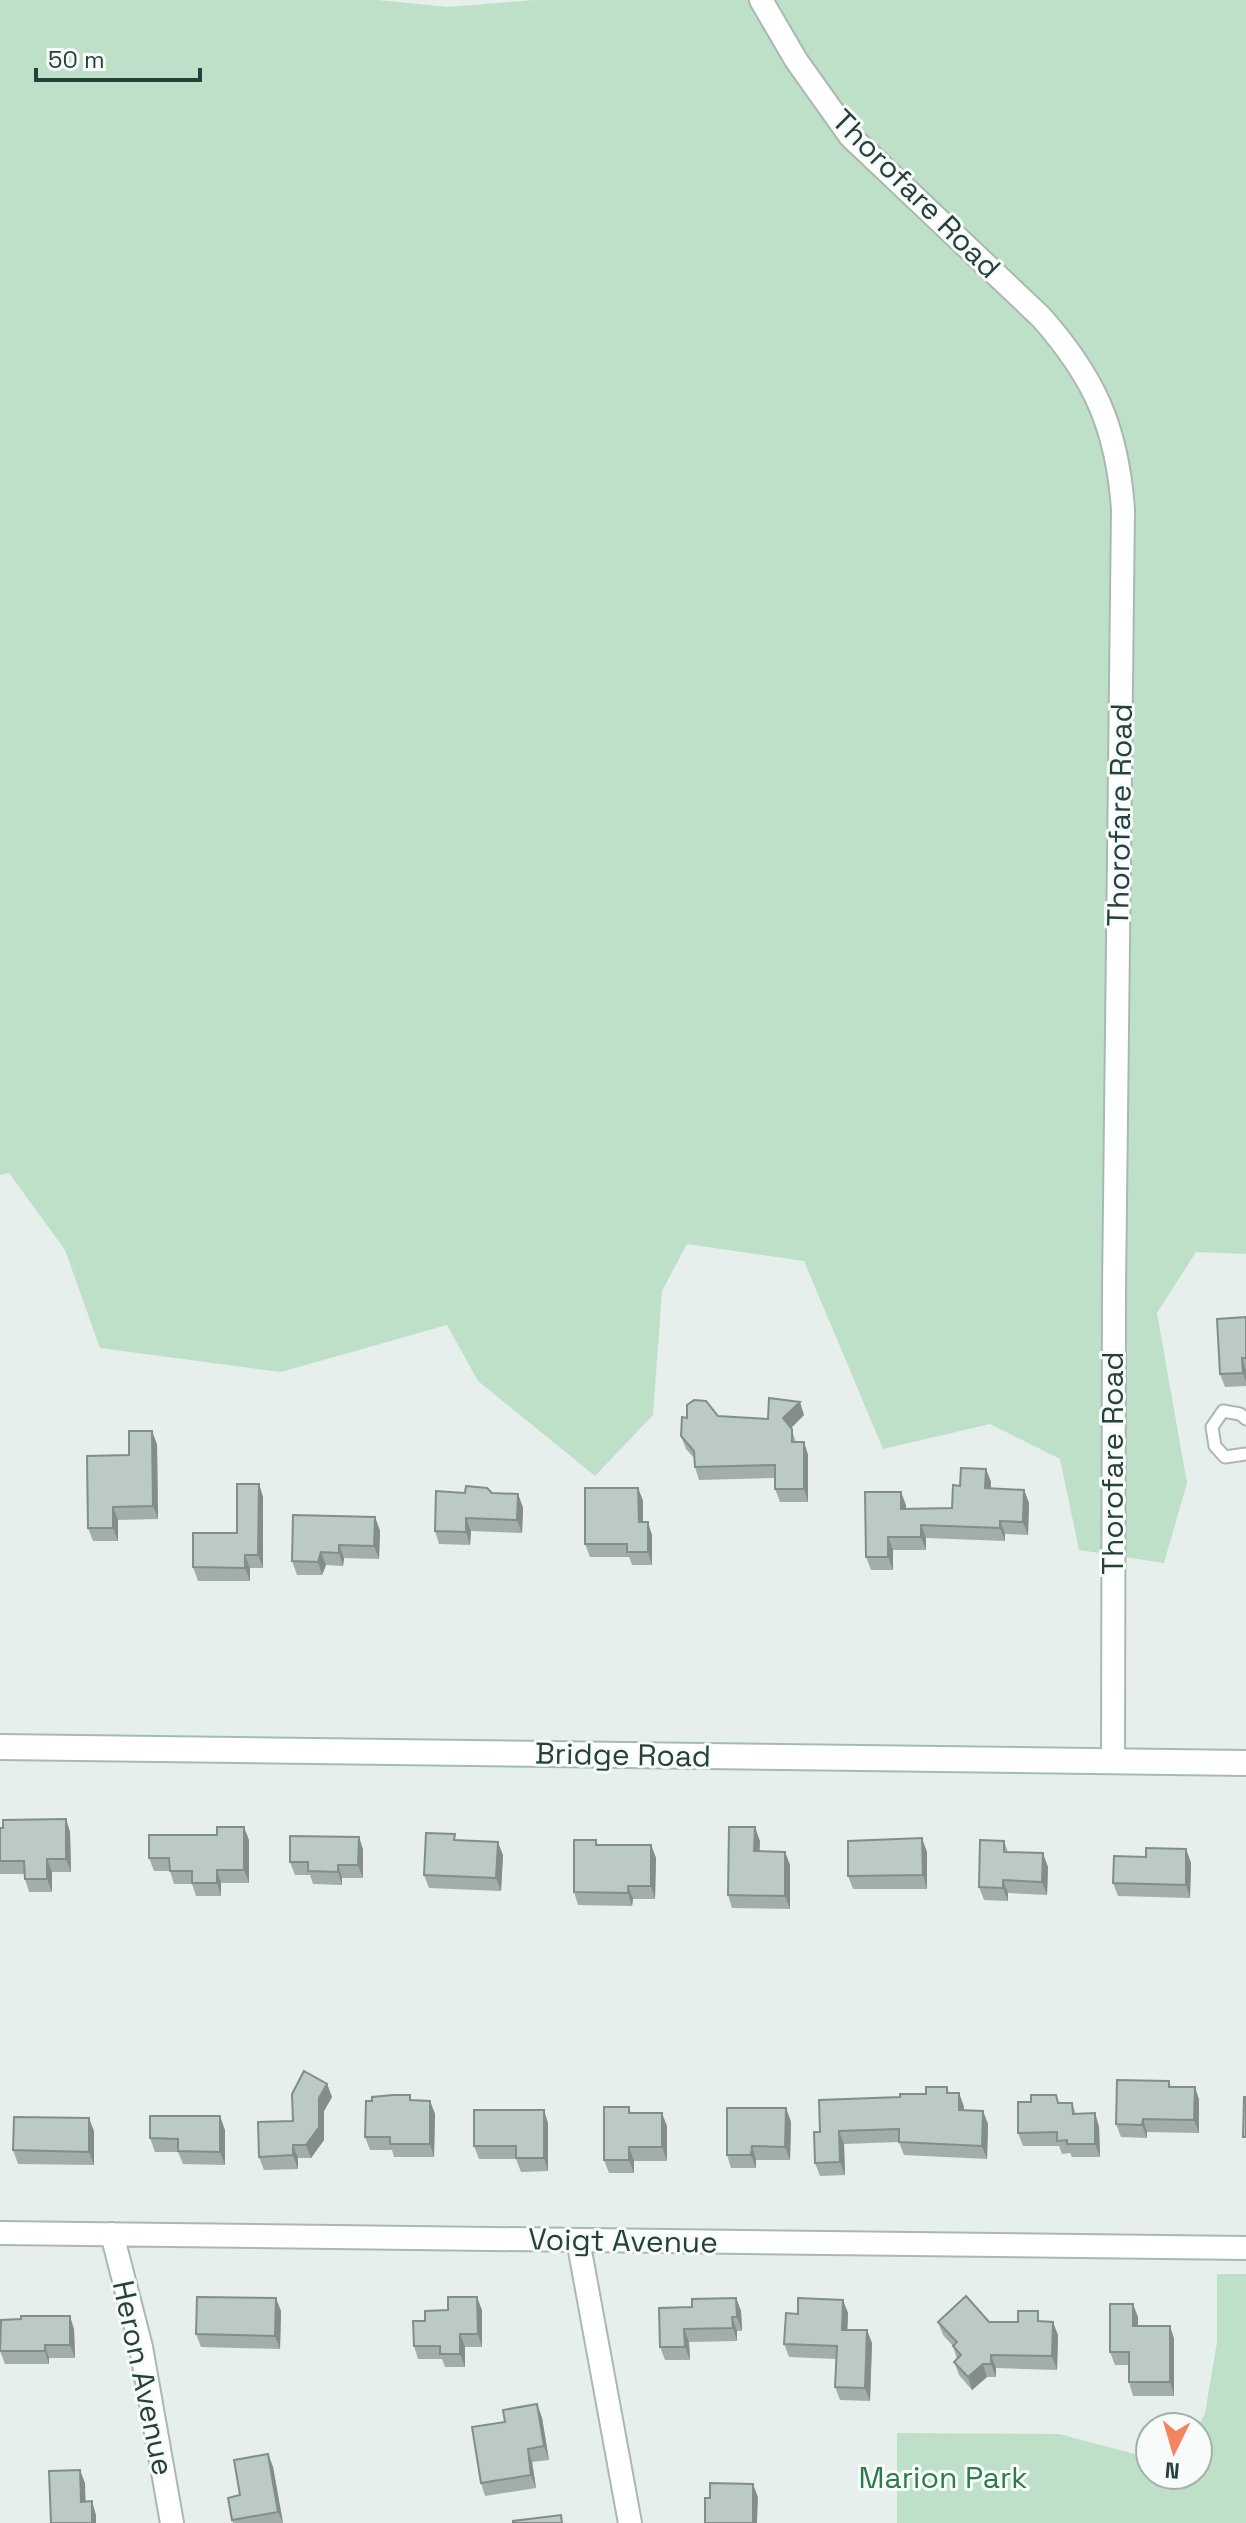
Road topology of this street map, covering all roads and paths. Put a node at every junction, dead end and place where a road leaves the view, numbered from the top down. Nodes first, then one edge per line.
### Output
1 (761, 0) edge
2 (1246, 1419) edge
3 (1246, 1454) edge
4 (0, 1747) edge
5 (1113, 1761) junction
6 (1246, 1763) edge
7 (0, 2233) edge
8 (112, 2234) junction
9 (578, 2240) junction
10 (1246, 2248) edge
11 (172, 2523) edge
12 (630, 2523) edge

1 - 5 street, Thorofare Road
2 - 3 lane
4 - 5 main road, Bridge Road
5 - 6 main road, Bridge Road
7 - 8 street, Voigt Avenue
8 - 9 street, Voigt Avenue
8 - 11 street, Heron Avenue
9 - 10 street, Voigt Avenue
9 - 12 street

